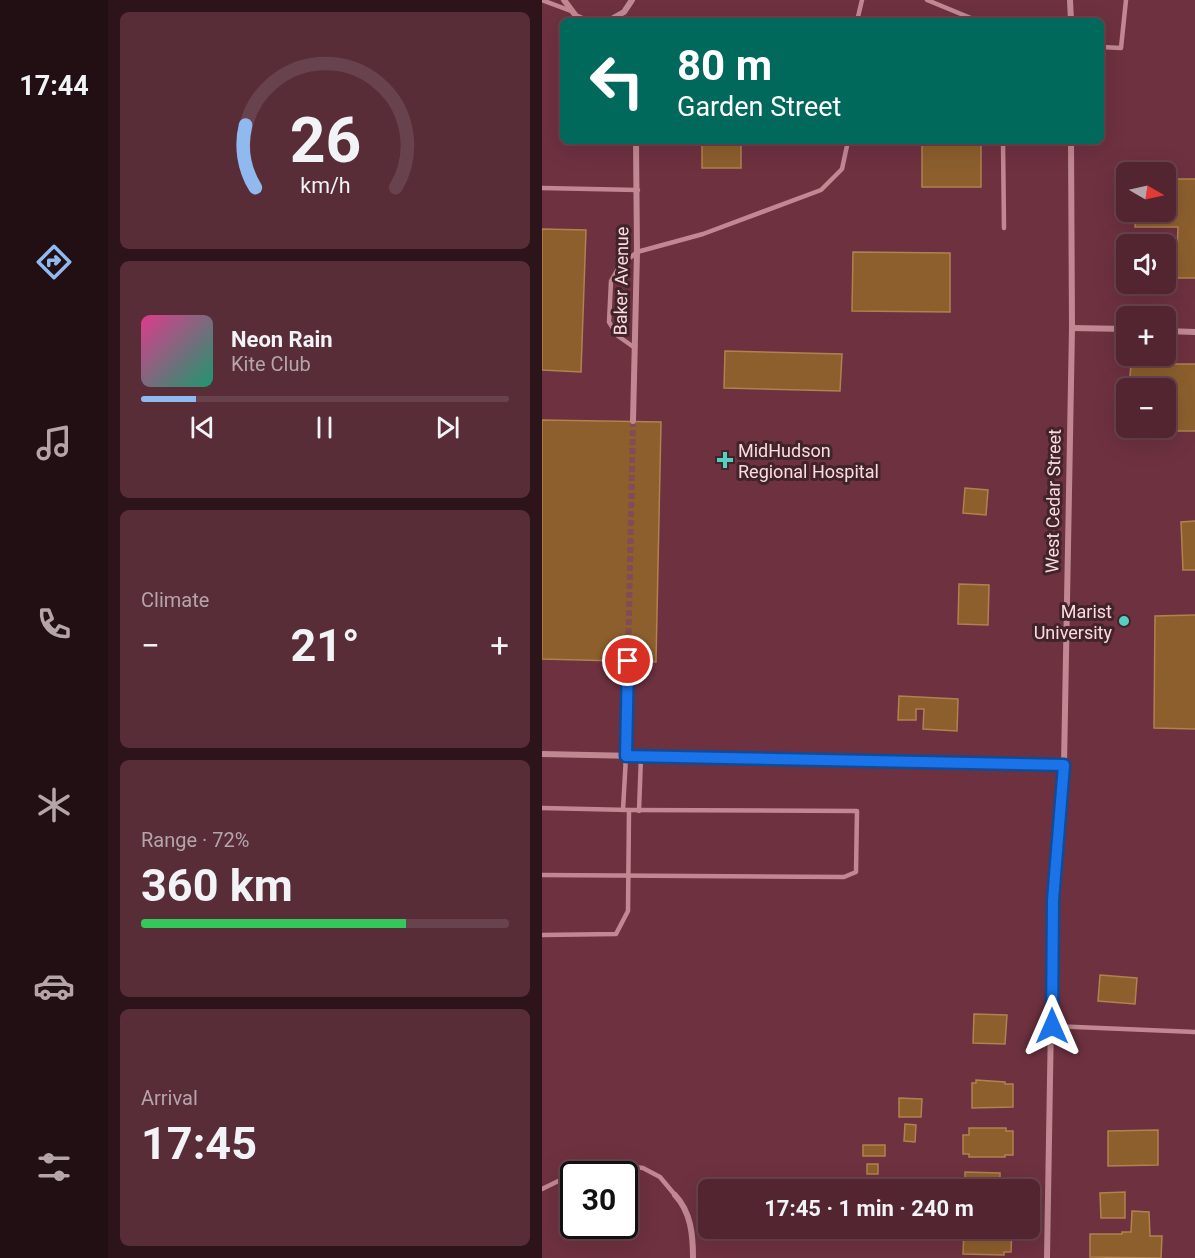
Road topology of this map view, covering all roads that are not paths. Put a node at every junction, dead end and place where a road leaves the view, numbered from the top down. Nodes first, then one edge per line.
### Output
1 (542, 0) edge
2 (564, 0) edge
3 (632, 0) edge
4 (862, 0) edge
5 (927, 0) edge
6 (1070, 0) edge
7 (1126, 0) edge
8 (571, 11) junction
9 (582, 18) edge
10 (621, 18) edge
11 (858, 18) edge
12 (971, 18) edge
13 (1071, 18) edge
14 (1104, 47) edge
15 (636, 144) edge
16 (847, 144) edge
17 (1003, 144) edge
18 (1071, 144) edge
19 (542, 188) edge
20 (638, 190) junction
21 (1004, 228) dead end
22 (637, 252) junction
23 (1072, 328) junction
24 (1116, 329) edge
25 (1176, 331) edge
26 (1196, 332) edge
27 (635, 348) junction
28 (633, 421) tunnel mouth
29 (628, 661) tunnel mouth
30 (542, 754) edge
31 (626, 756) junction
32 (641, 756) junction
33 (1064, 765) junction
34 (542, 808) edge
35 (626, 810) junction
36 (639, 811) junction
37 (542, 874) edge
38 (628, 876) junction
39 (542, 935) edge
40 (1052, 1026) junction
41 (1196, 1032) edge
42 (542, 1189) edge
43 (675, 1195) joint
44 (693, 1258) edge
45 (1047, 1258) edge

1 - 8 lane
2 - 8 street
3 - 10 street
4 - 11 lane
5 - 12 lane
6 - 13 street
7 - 14 lane
8 - 9 street
15 - 20 street, Baker Avenue
16 - 22 lane
17 - 21 lane
18 - 23 street, West Cedar Street
19 - 20 lane
20 - 22 street, Baker Avenue
22 - 27 street, Baker Avenue
22 - 27 lane
23 - 24 street
23 - 33 street, West Cedar Street
25 - 26 street
27 - 28 street, Baker Avenue
29 - 31 street
30 - 31 street
31 - 32 street
31 - 35 lane
32 - 33 street
32 - 36 lane
33 - 40 street, West Cedar Street
34 - 35 lane
35 - 36 lane
35 - 38 lane
36 - 38 lane
37 - 38 lane
38 - 39 lane
40 - 41 lane
40 - 45 street, West Cedar Street
42 - 43 lane
43 - 44 street

